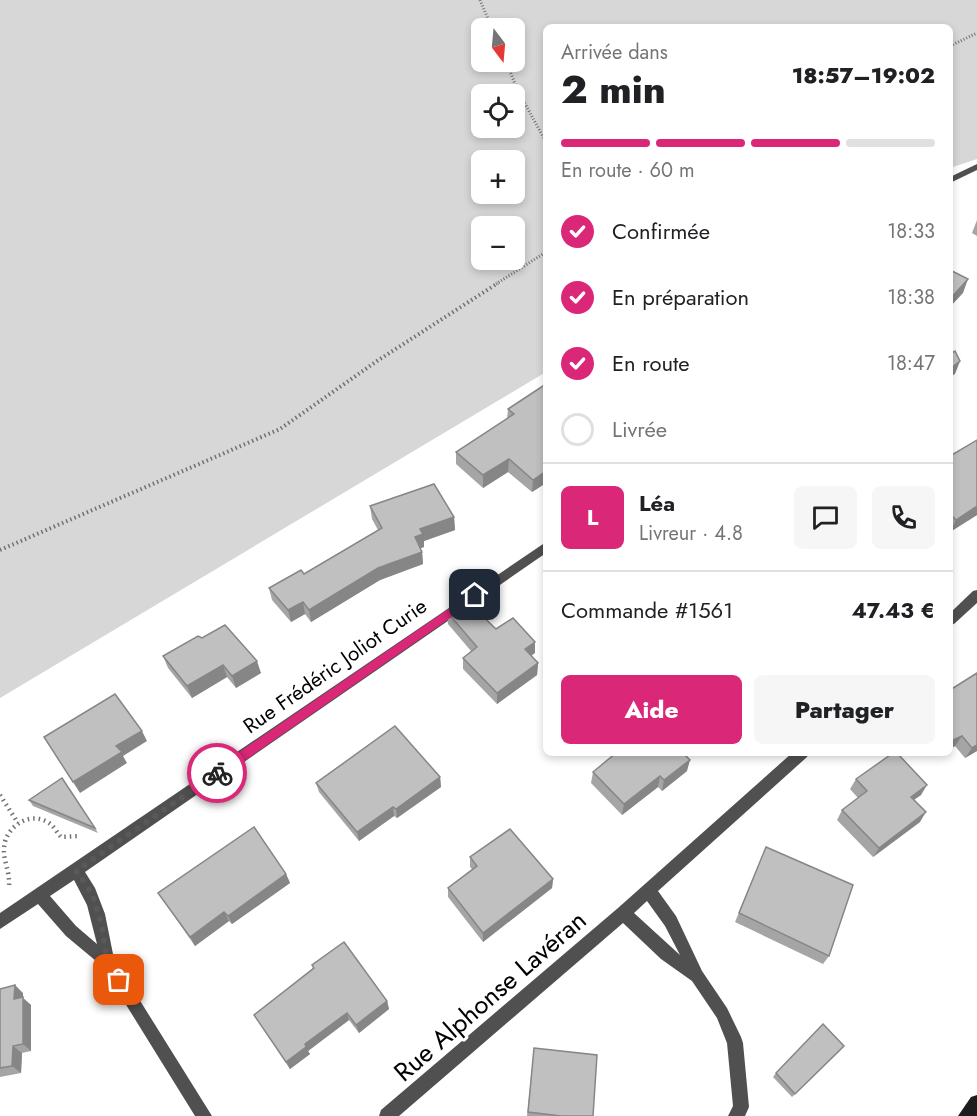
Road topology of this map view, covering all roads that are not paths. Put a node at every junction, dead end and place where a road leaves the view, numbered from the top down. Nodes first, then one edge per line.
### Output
1 (977, 167) edge
2 (953, 179) edge
3 (543, 549) edge
4 (977, 595) edge
5 (953, 617) edge
6 (798, 756) edge
7 (76, 871) junction
8 (648, 891) junction
9 (40, 895) junction
10 (623, 913) junction
11 (0, 922) edge
12 (107, 961) junction
13 (697, 976) junction
14 (977, 1103) edge
15 (204, 1116) edge
16 (387, 1116) edge
17 (736, 1116) edge
18 (966, 1116) edge

1 - 2 street
3 - 7 street, Rue Frédéric Joliot Curie
4 - 5 street
6 - 8 street, Rue Alphonse Lavéran
7 - 9 street, Rue Frédéric Joliot Curie
7 - 12 street
8 - 10 street, Rue Alphonse Lavéran
8 - 13 street
9 - 11 street, Rue Frédéric Joliot Curie
9 - 12 street
10 - 13 street
10 - 16 street, Rue Alphonse Lavéran
12 - 15 street
13 - 17 street
14 - 18 main road

